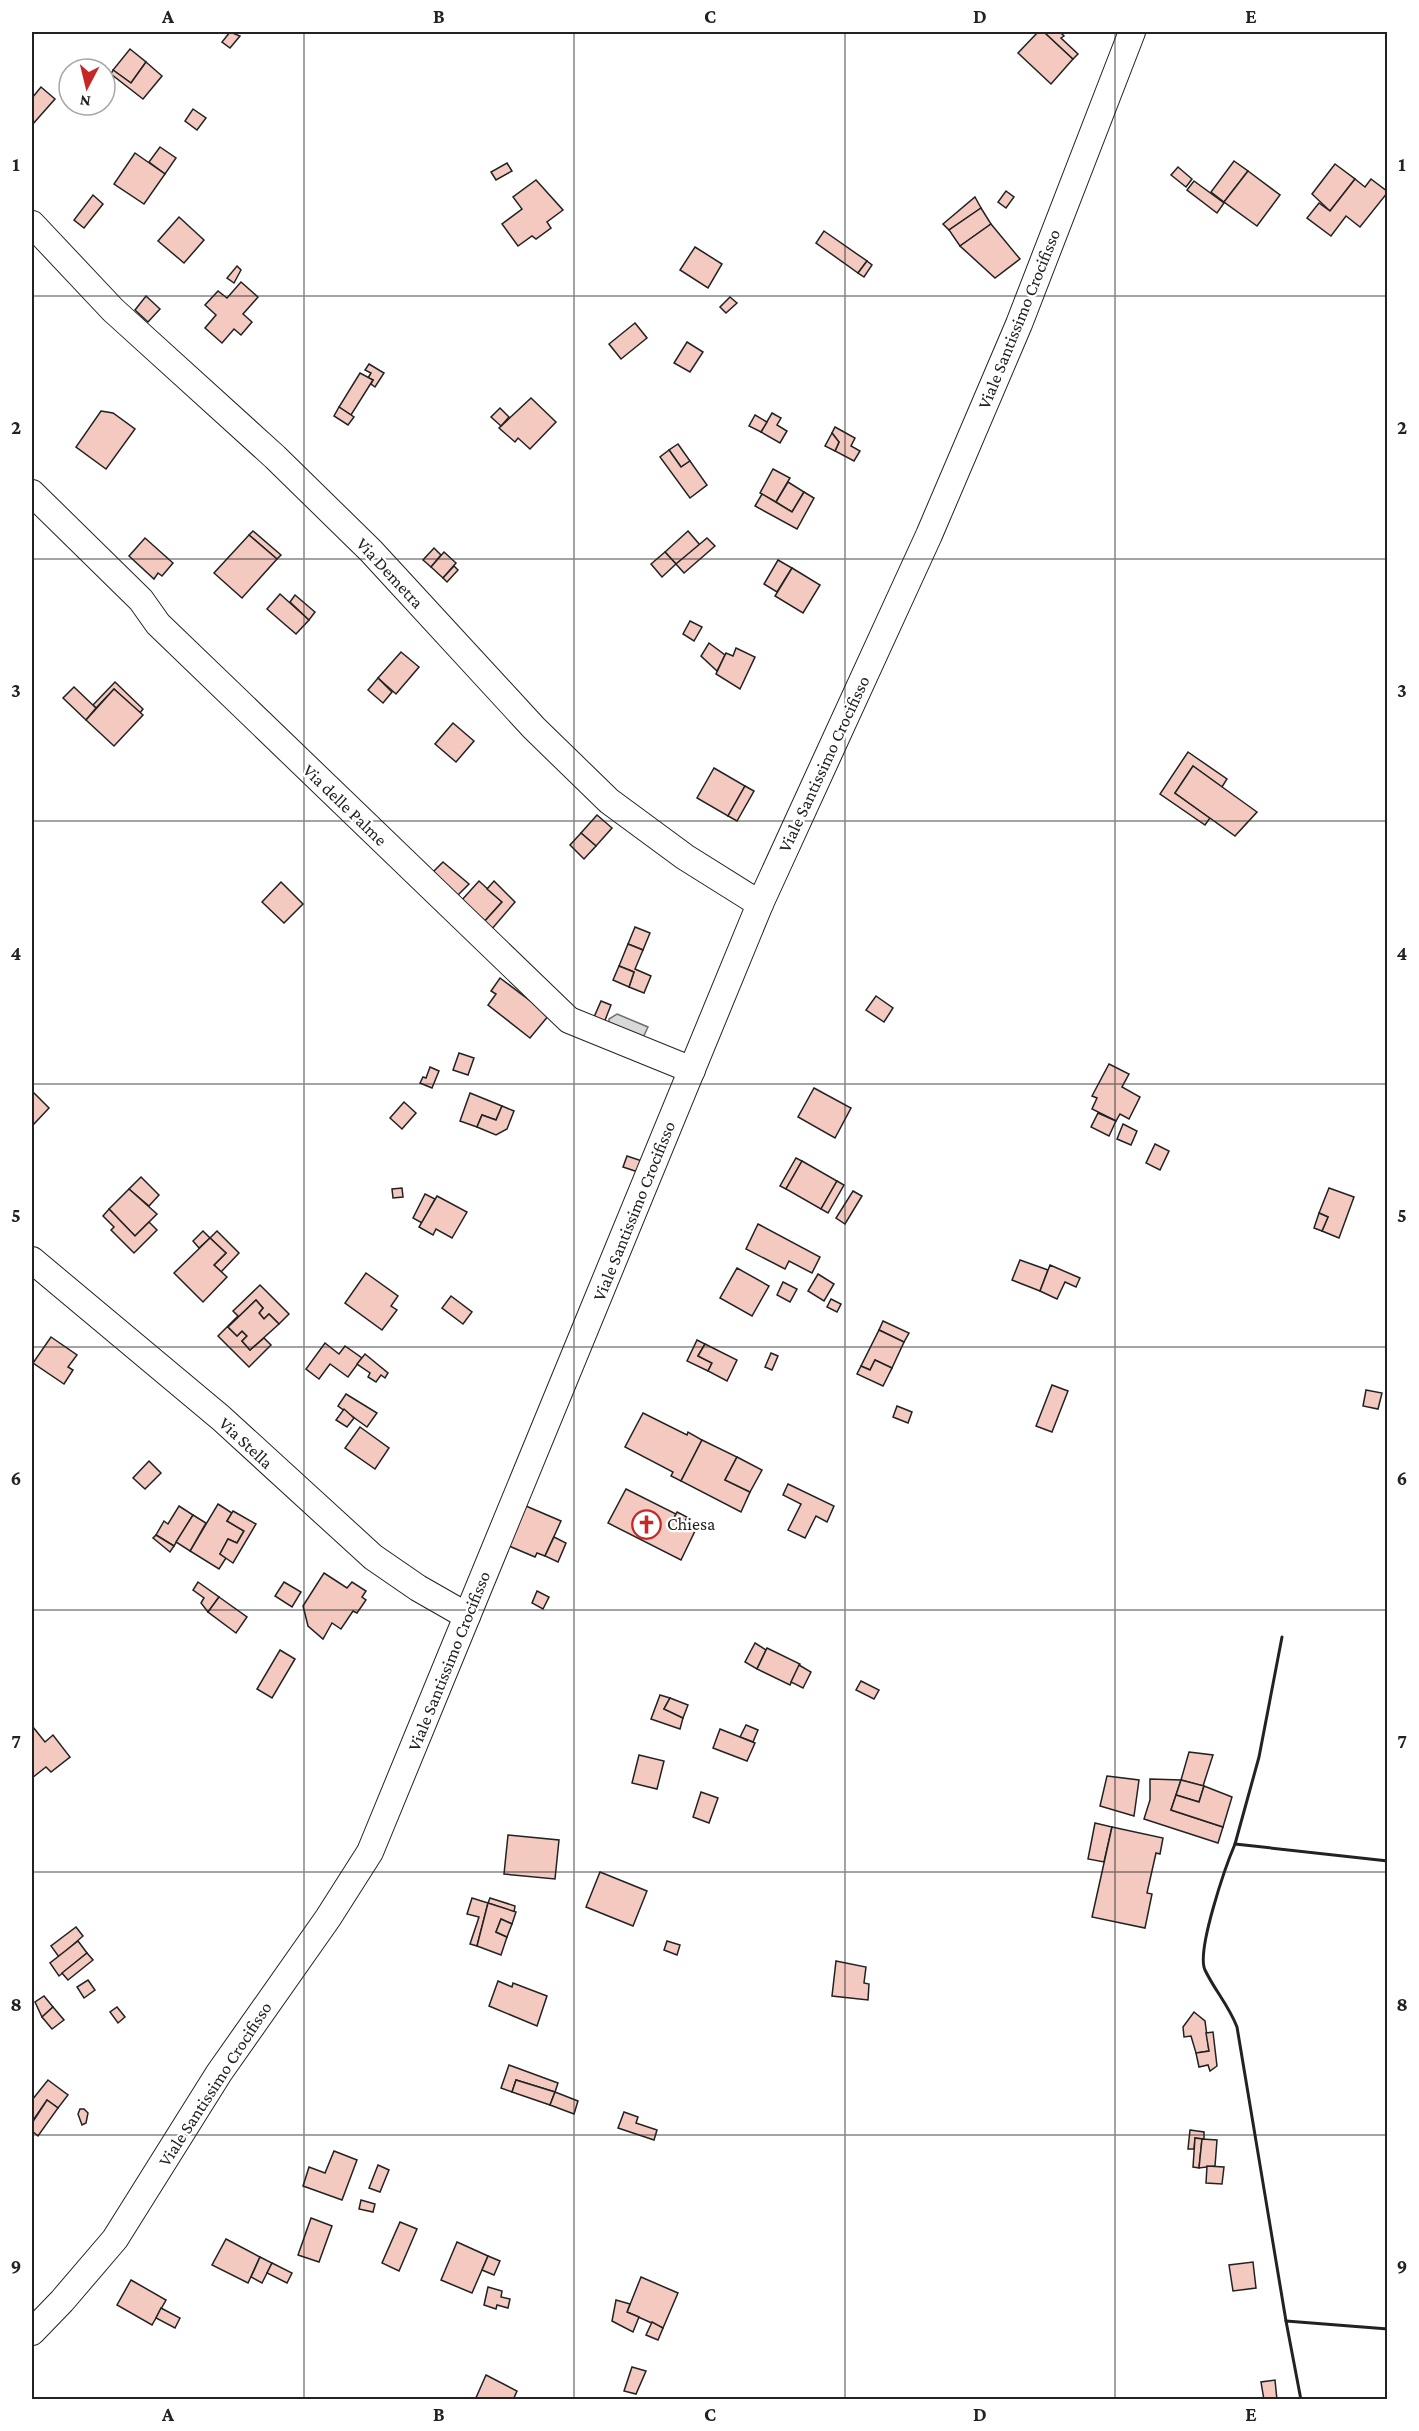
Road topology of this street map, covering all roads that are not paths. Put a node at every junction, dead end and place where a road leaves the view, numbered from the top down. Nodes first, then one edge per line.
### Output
1 (1132, 32) edge
2 (32, 224) edge
3 (32, 493) edge
4 (760, 904) junction
5 (692, 1070) junction
6 (32, 1260) edge
7 (468, 1616) junction
8 (32, 2332) edge

1 - 4 street, Viale Santissimo Crocifisso
2 - 4 street, Via Demetra
3 - 5 street, Via delle Palme
4 - 5 street, Viale Santissimo Crocifisso
5 - 7 street, Viale Santissimo Crocifisso
6 - 7 street, Via Stella
7 - 8 street, Viale Santissimo Crocifisso

